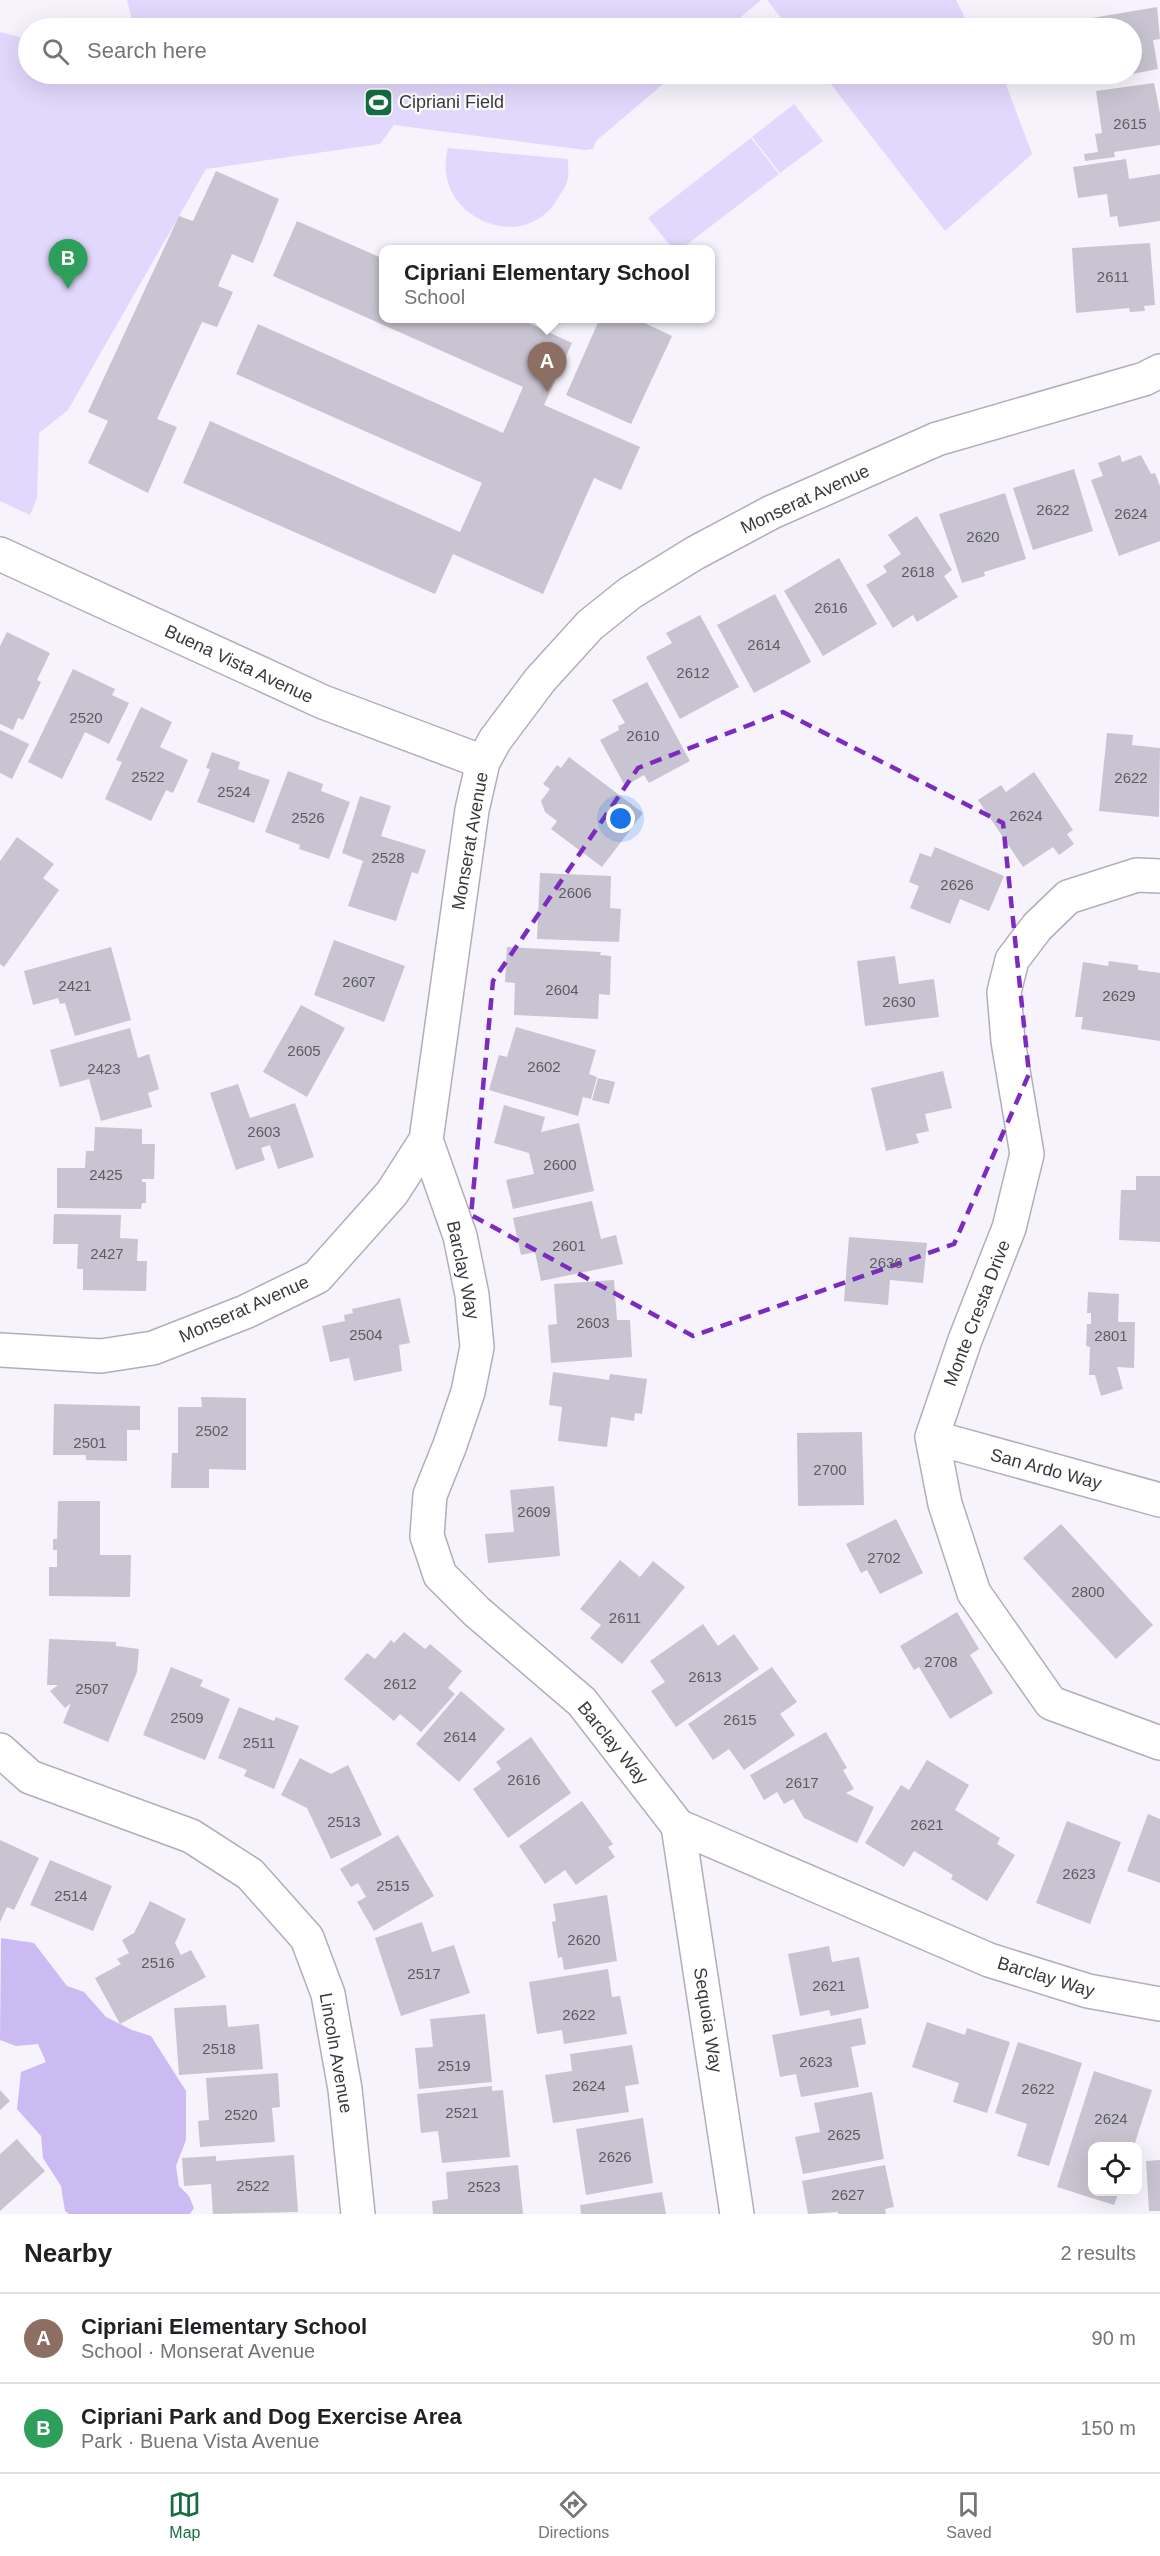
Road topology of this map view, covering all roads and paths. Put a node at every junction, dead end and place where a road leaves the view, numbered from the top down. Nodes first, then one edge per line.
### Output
1 (1160, 371) edge
2 (0, 554) edge
3 (483, 762) junction
4 (1160, 876) edge
5 (426, 1140) junction
6 (0, 1350) edge
7 (932, 1437) junction
8 (1160, 1500) edge
9 (1160, 1743) edge
10 (0, 1750) edge
11 (678, 1826) junction
12 (1160, 2004) edge
13 (358, 2214) edge
14 (737, 2214) edge

1 - 3 street, Monserat Avenue
2 - 3 street, Buena Vista Avenue
3 - 5 street, Monserat Avenue
4 - 7 street, Monte Cresta Drive
5 - 6 street, Monserat Avenue
5 - 11 street, Barclay Way
7 - 8 street, San Ardo Way
7 - 9 street, Monte Cresta Drive
10 - 13 street, Lincoln Avenue
11 - 12 street, Barclay Way
11 - 14 street, Sequoia Way

